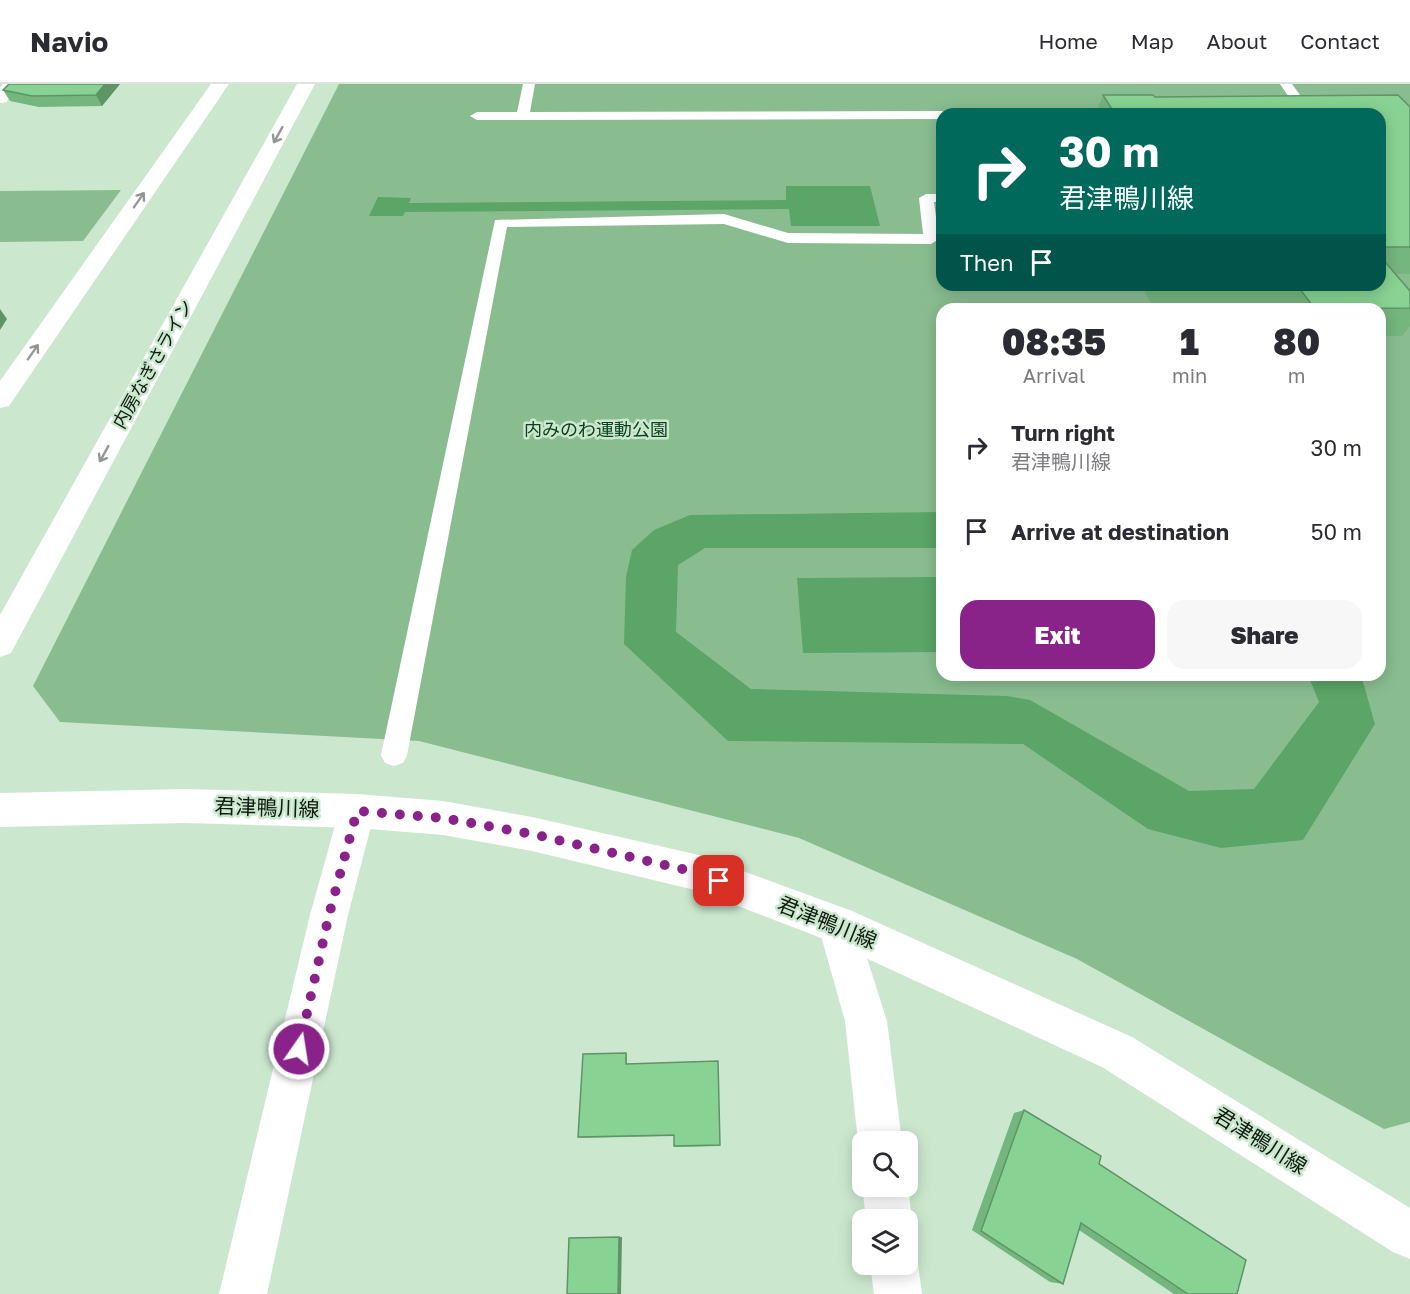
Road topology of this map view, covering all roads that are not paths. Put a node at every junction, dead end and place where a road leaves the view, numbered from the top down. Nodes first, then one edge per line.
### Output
1 (13, 84) edge
2 (220, 84) edge
3 (306, 84) edge
4 (529, 84) edge
5 (1286, 84) edge
6 (0, 98) edge
7 (1303, 108) edge
8 (523, 115) junction
9 (936, 115) edge
10 (477, 116) dead end
11 (936, 198) edge
12 (0, 400) edge
13 (0, 644) edge
14 (394, 755) dead end
15 (0, 810) edge
16 (357, 811) junction
17 (838, 925) junction
18 (879, 1131) edge
19 (1410, 1235) edge
20 (895, 1275) edge
21 (243, 1294) edge
22 (898, 1294) edge

1 - 6 main road
12 -> 2 main road
3 -> 13 main road, 内房なぎさライン
4 - 8 lane
5 - 7 lane
8 - 9 lane
8 - 10 lane
11 - 14 lane
15 - 16 main road, 君津鴨川線
16 - 17 main road, 君津鴨川線
16 - 21 main road
17 - 18 main road
17 - 19 main road, 君津鴨川線
20 - 22 main road

